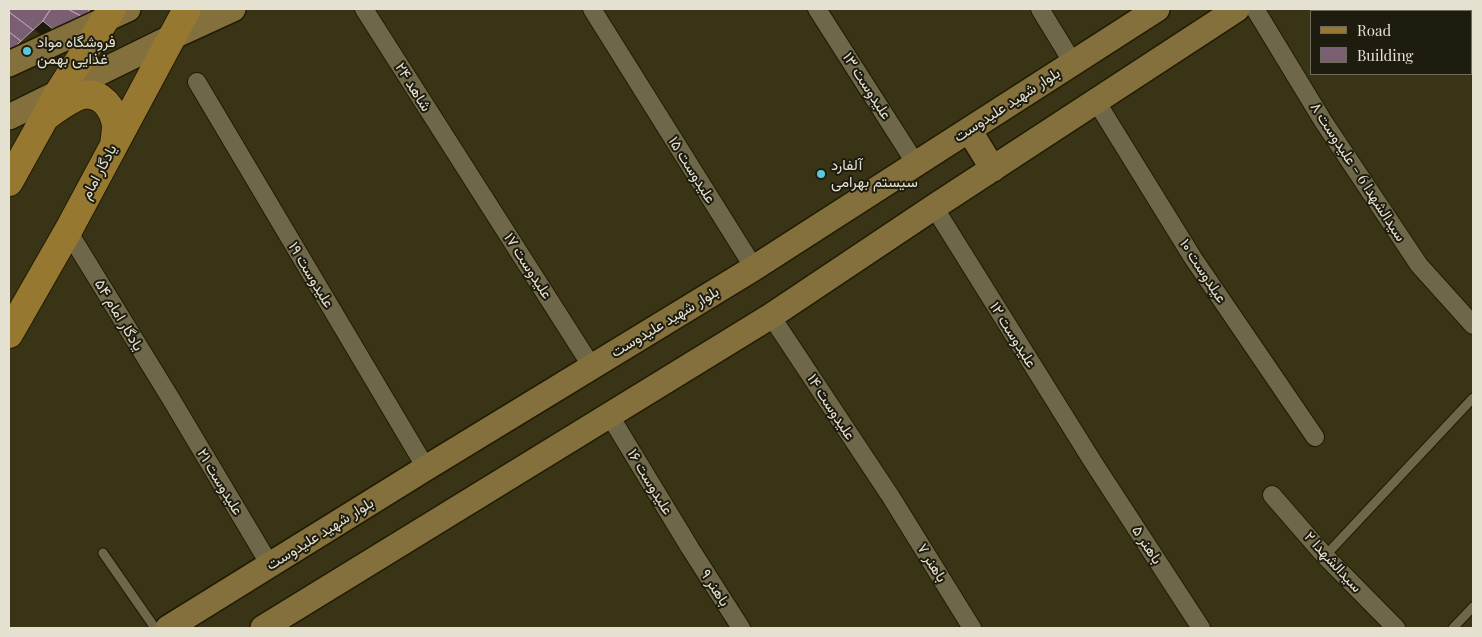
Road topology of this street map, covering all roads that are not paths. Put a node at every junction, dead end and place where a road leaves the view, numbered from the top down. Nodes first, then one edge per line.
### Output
1 (187, 9) edge
2 (233, 9) edge
3 (364, 9) edge
4 (592, 9) edge
5 (817, 9) edge
6 (1040, 9) edge
7 (1157, 9) edge
8 (1236, 9) edge
9 (1255, 9) edge
10 (116, 12) edge
11 (172, 37) junction
12 (1074, 63) junction
13 (9, 64) edge
14 (197, 82) dead end
15 (59, 92) junction
16 (1096, 101) junction
17 (9, 117) edge
18 (45, 117) junction
19 (969, 130) junction
20 (114, 145) junction
21 (916, 164) junction
22 (463, 166) joint
23 (992, 169) junction
24 (9, 182) edge
25 (934, 207) junction
26 (68, 231) junction
27 (754, 268) junction
28 (771, 316) junction
29 (1473, 325) edge
30 (9, 334) edge
31 (592, 367) junction
32 (1473, 398) edge
33 (171, 399) joint
34 (610, 416) junction
35 (1315, 437) dead end
36 (1093, 462) joint
37 (426, 468) junction
38 (1272, 495) dead end
39 (891, 498) joint
40 (690, 548) joint
41 (103, 553) dead end
42 (1325, 556) junction
43 (270, 565) junction
44 (1473, 607) edge
45 (156, 628) edge
46 (168, 628) edge
47 (263, 628) edge
48 (741, 628) edge
49 (972, 628) edge
50 (1201, 628) edge
51 (1396, 628) edge
52 (1453, 628) edge

1 - 11 main road, یادگار امام
2 - 11 main road
3 - 22 street, شاهد ۲۴
4 - 27 street, علیدوست ۱۵
5 - 21 street, علیدوست ۱۳
6 - 12 street
7 - 12 main road, بلوار شهید علیدوست
8 - 16 main road
9 - 29 street, سیدالشهدا 6 - علیدوست ۸
10 - 13 main road
10 - 15 main road
11 - 15 main road
11 - 20 main road, یادگار امام
12 - 19 main road, بلوار شهید علیدوست
14 - 37 street, علیدوست ۱۹
15 - 17 main road
15 - 18 main road
16 - 23 main road
16 - 35 street, عیلدوست ۱۰
18 - 20 main road
18 - 24 main road
19 - 21 main road, بلوار شهید علیدوست
19 - 23 main road
20 - 26 main road, یادگار امام
21 - 27 main road, بلوار شهید علیدوست
22 - 31 street, علیدوست ۱۷
23 - 25 main road
25 - 28 main road
25 - 36 street, علیدوست ۱۲
26 - 30 main road, یادگار امام
26 - 33 street, یادگار امام ۵۴
27 - 31 main road, بلوار شهید علیدوست
28 - 34 main road
28 - 39 street, علیدوست ۱۴
31 - 37 main road, بلوار شهید علیدوست
32 - 42 lane
33 - 43 street, علیدوست ۲۱
34 - 40 street, علیدوست ۱۶
34 - 47 main road
36 - 50 street, باهنر ۵
37 - 43 main road, بلوار شهید علیدوست
38 - 42 street, سیدالشهدا ۲
39 - 49 street, باهنر ۷
40 - 48 street, باهنر ۹
41 - 45 lane
42 - 51 street, سیدالشهدا ۲
43 - 46 main road, بلوار شهید علیدوست
44 - 52 lane

